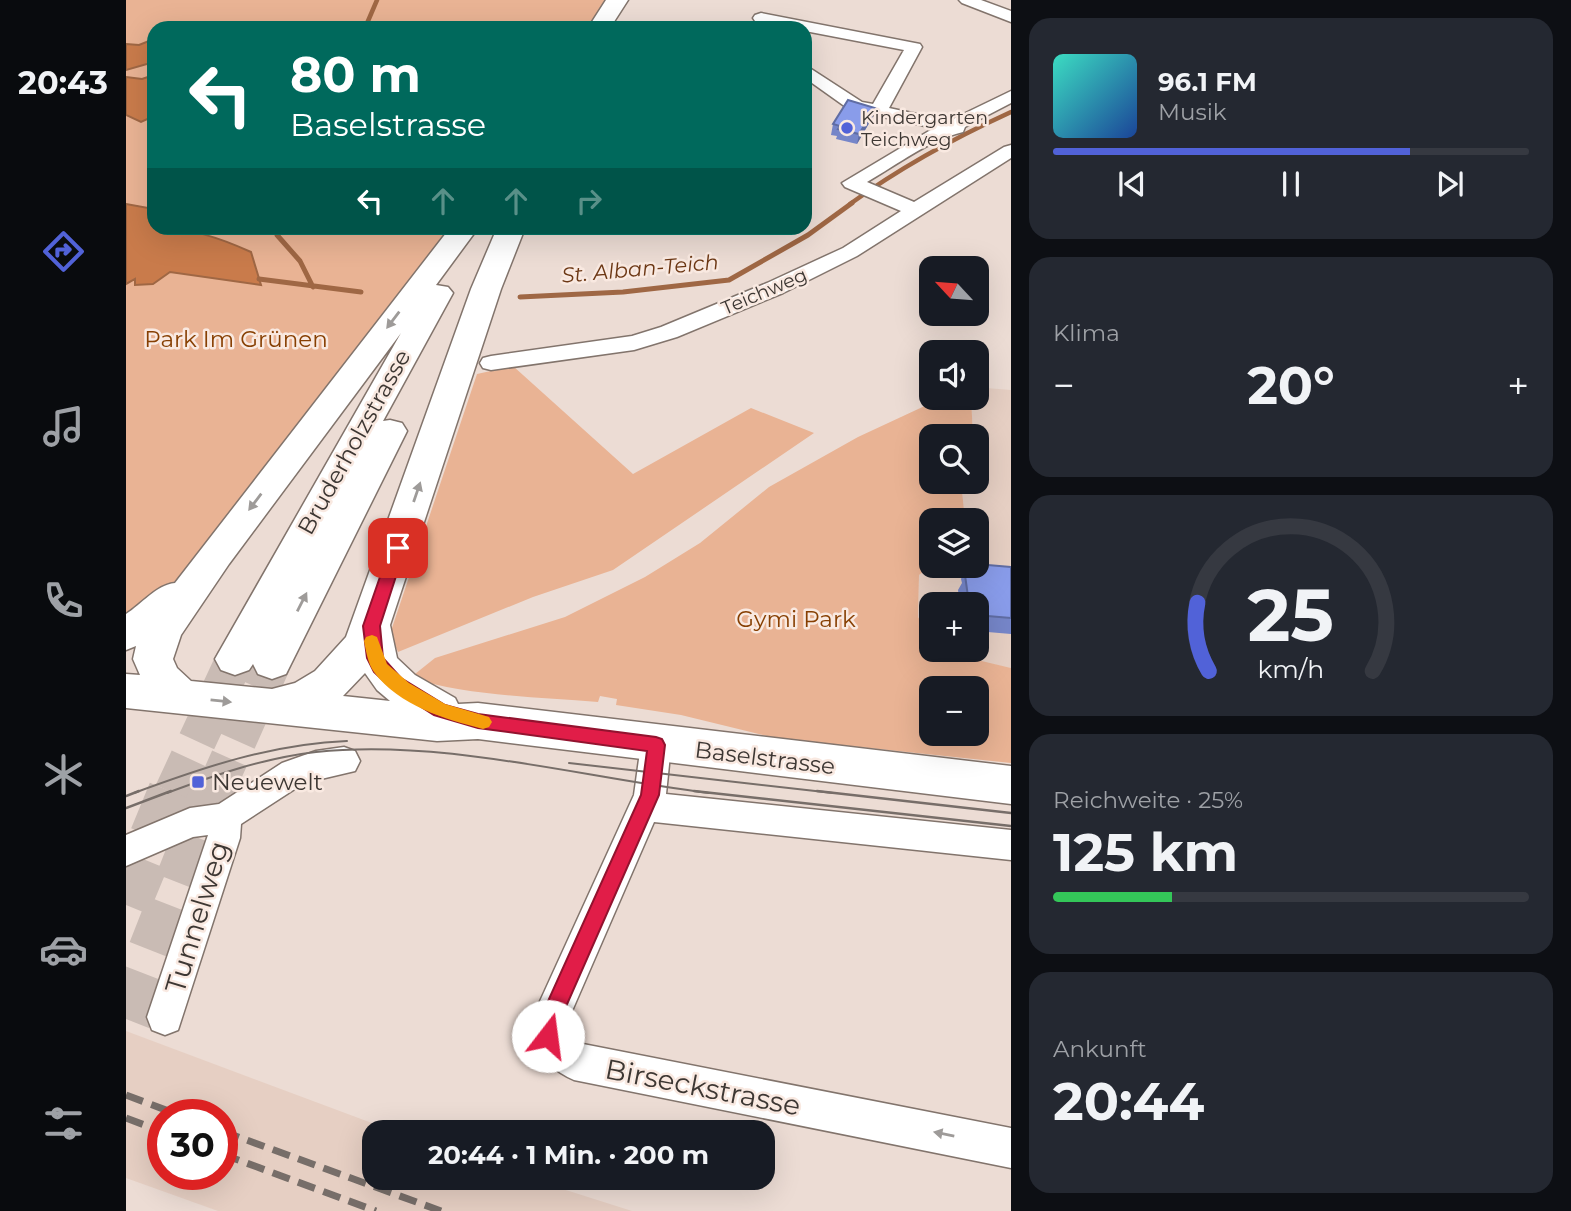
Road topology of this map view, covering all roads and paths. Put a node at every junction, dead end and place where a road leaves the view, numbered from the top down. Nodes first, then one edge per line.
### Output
1 (617, 0) edge
2 (636, 0) edge
3 (775, 0) edge
4 (967, 0) edge
5 (1011, 18) edge
6 (604, 21) edge
7 (623, 21) edge
8 (759, 21) edge
9 (812, 31) edge
10 (812, 76) edge
11 (1011, 96) edge
12 (879, 110) junction
13 (953, 127) junction
14 (1004, 148) edge
15 (916, 210) junction
16 (459, 235) edge
17 (472, 235) edge
18 (498, 235) edge
19 (508, 235) edge
20 (491, 363) dead end
21 (216, 554) junction
22 (372, 626) junction
23 (126, 634) edge
24 (147, 679) edge
25 (323, 689) junction
26 (261, 705) junction
27 (459, 716) junction
28 (656, 745) junction
29 (344, 761) dead end
30 (1011, 785) edge
31 (643, 806) junction
32 (225, 817) junction
33 (1011, 845) edge
34 (126, 850) edge
35 (165, 1017) dead end
36 (1011, 1148) edge

1 - 6 main road
2 - 7 main road
3 - 8 street
4 - 5 street
9 - 12 street
10 - 12 street
11 - 13 street
12 - 13 street
13 - 15 street
14 - 15 street, Teichweg
15 - 20 street, Teichweg
16 -> 21 main road, Bruderholzstrasse
17 -> 18 main road, Bruderholzstrasse
22 -> 19 main road
21 - 23 main road, Bruderholzstrasse
21 - 24 main road, Bruderholzstrasse
22 - 25 main road
22 - 27 main road
24 - 25 main road, Baselstrasse
24 -> 26 main road, Baselstrasse
25 - 26 main road
25 - 27 main road, Baselstrasse
26 - 27 main road, Baselstrasse
27 - 28 main road, Baselstrasse
28 - 30 main road, Baselstrasse
28 - 31 street, Birseckstrasse
29 - 32 street, Tunnelweg
31 - 33 street
36 -> 31 street, Birseckstrasse
32 - 34 street, Tunnelweg
32 - 35 street, Tunnelweg

